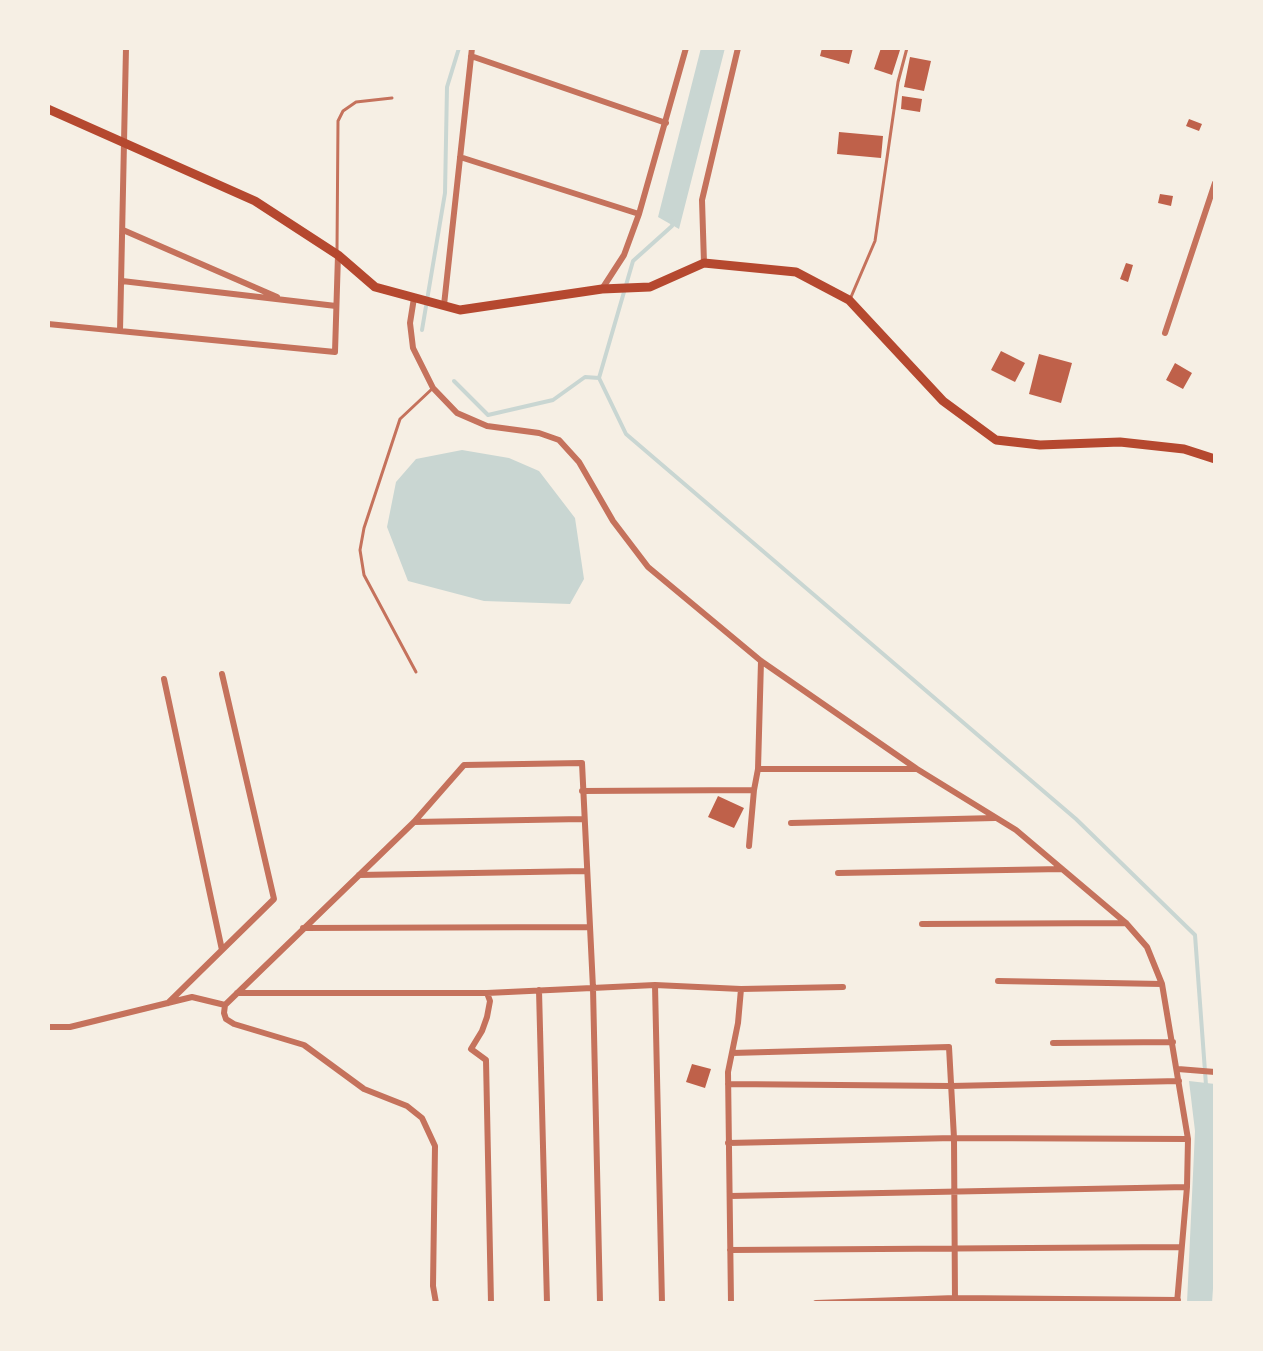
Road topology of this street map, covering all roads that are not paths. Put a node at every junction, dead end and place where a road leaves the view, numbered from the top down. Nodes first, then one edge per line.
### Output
1 (126, 48) edge
2 (686, 48) edge
3 (738, 48) edge
4 (907, 48) edge
5 (472, 52) edge
6 (392, 98) dead end
7 (48, 109) edge
8 (666, 123) junction
9 (125, 141) junction
10 (460, 157) junction
11 (1215, 183) edge
12 (639, 214) junction
13 (123, 230) junction
14 (338, 255) junction
15 (704, 263) junction
16 (122, 281) junction
17 (602, 289) junction
18 (414, 298) junction
19 (284, 300) junction
20 (849, 300) junction
21 (444, 305) junction
22 (336, 306) junction
23 (48, 324) edge
24 (120, 331) junction
25 (1165, 333) dead end
26 (433, 388) junction
27 (1215, 459) edge
28 (761, 661) junction
29 (416, 672) dead end
30 (222, 674) dead end
31 (164, 679) dead end
32 (758, 769) junction
33 (917, 769) junction
34 (754, 790) junction
35 (582, 791) junction
36 (997, 818) junction
37 (583, 819) junction
38 (414, 822) junction
39 (791, 823) dead end
40 (749, 846) dead end
41 (1062, 869) junction
42 (586, 871) junction
43 (838, 873) dead end
44 (359, 875) junction
45 (1126, 923) junction
46 (922, 924) dead end
47 (589, 927) junction
48 (303, 928) junction
49 (222, 950) junction
50 (998, 981) dead end
51 (1162, 984) junction
52 (655, 985) junction
53 (843, 987) dead end
54 (593, 988) junction
55 (741, 989) junction
56 (539, 990) junction
57 (237, 993) junction
58 (487, 993) junction
59 (168, 1003) junction
60 (225, 1005) junction
61 (48, 1027) edge
62 (1173, 1042) junction
63 (1053, 1043) dead end
64 (732, 1053) junction
65 (1178, 1069) junction
66 (1215, 1072) edge
67 (1179, 1081) junction
68 (728, 1084) junction
69 (951, 1086) junction
70 (954, 1138) junction
71 (1188, 1139) junction
72 (728, 1143) junction
73 (1187, 1187) junction
74 (954, 1190) junction
75 (730, 1196) junction
76 (1180, 1247) junction
77 (954, 1249) junction
78 (730, 1250) junction
79 (902, 1301) edge
80 (955, 1301) edge
81 (851, 1302) edge
82 (1177, 1302) edge
83 (436, 1303) edge
84 (491, 1303) edge
85 (547, 1303) edge
86 (600, 1303) edge
87 (662, 1303) edge
88 (731, 1303) edge
89 (816, 1303) edge

1 - 9 street
2 - 8 street
3 - 15 street
4 - 20 lane
5 - 8 street
5 - 10 street
6 - 14 lane
7 - 9 main road
8 - 12 street
9 - 13 street
9 - 14 main road
10 - 12 street
10 - 21 street
11 - 25 street
12 - 17 street
13 - 16 street
13 - 19 street
14 - 18 main road
14 - 22 street
15 - 17 main road
15 - 20 main road
16 - 19 street
16 - 24 street
17 - 21 main road
18 - 21 main road
18 - 26 street
19 - 22 street
20 - 27 main road
22 - 24 street
23 - 24 street
26 - 28 street
26 - 29 lane
28 - 32 street
28 - 33 street
30 - 49 street
31 - 49 street
32 - 33 street
32 - 34 street
33 - 36 street
34 - 35 street
34 - 40 street
35 - 37 street
35 - 38 street
36 - 39 street
36 - 41 street
37 - 38 street
37 - 42 street
38 - 44 street
41 - 43 street
41 - 45 street
42 - 44 street
42 - 47 street
44 - 48 street
45 - 46 street
45 - 51 street
47 - 48 street
47 - 54 street
48 - 57 street
49 - 59 street
50 - 51 street
51 - 62 street
52 - 54 street
52 - 55 street
52 - 87 street
53 - 55 street
54 - 56 street
54 - 86 street
55 - 64 street
56 - 58 street
56 - 85 street
57 - 58 street
57 - 60 street
58 - 84 street
59 - 60 street
59 - 61 street
60 - 83 street
62 - 63 street
62 - 65 street
64 - 68 street
64 - 69 street
65 - 66 street
65 - 67 street
67 - 69 street
67 - 71 street
68 - 69 street
68 - 72 street
69 - 70 street
70 - 71 street
70 - 72 street
70 - 74 street
71 - 73 street
72 - 75 street
73 - 74 street
73 - 76 street
74 - 75 street
74 - 77 street
75 - 78 street
76 - 77 street
76 - 82 street
77 - 78 street
77 - 80 street
78 - 88 street
79 - 80 street
79 - 81 street
80 - 82 street
81 - 89 street

